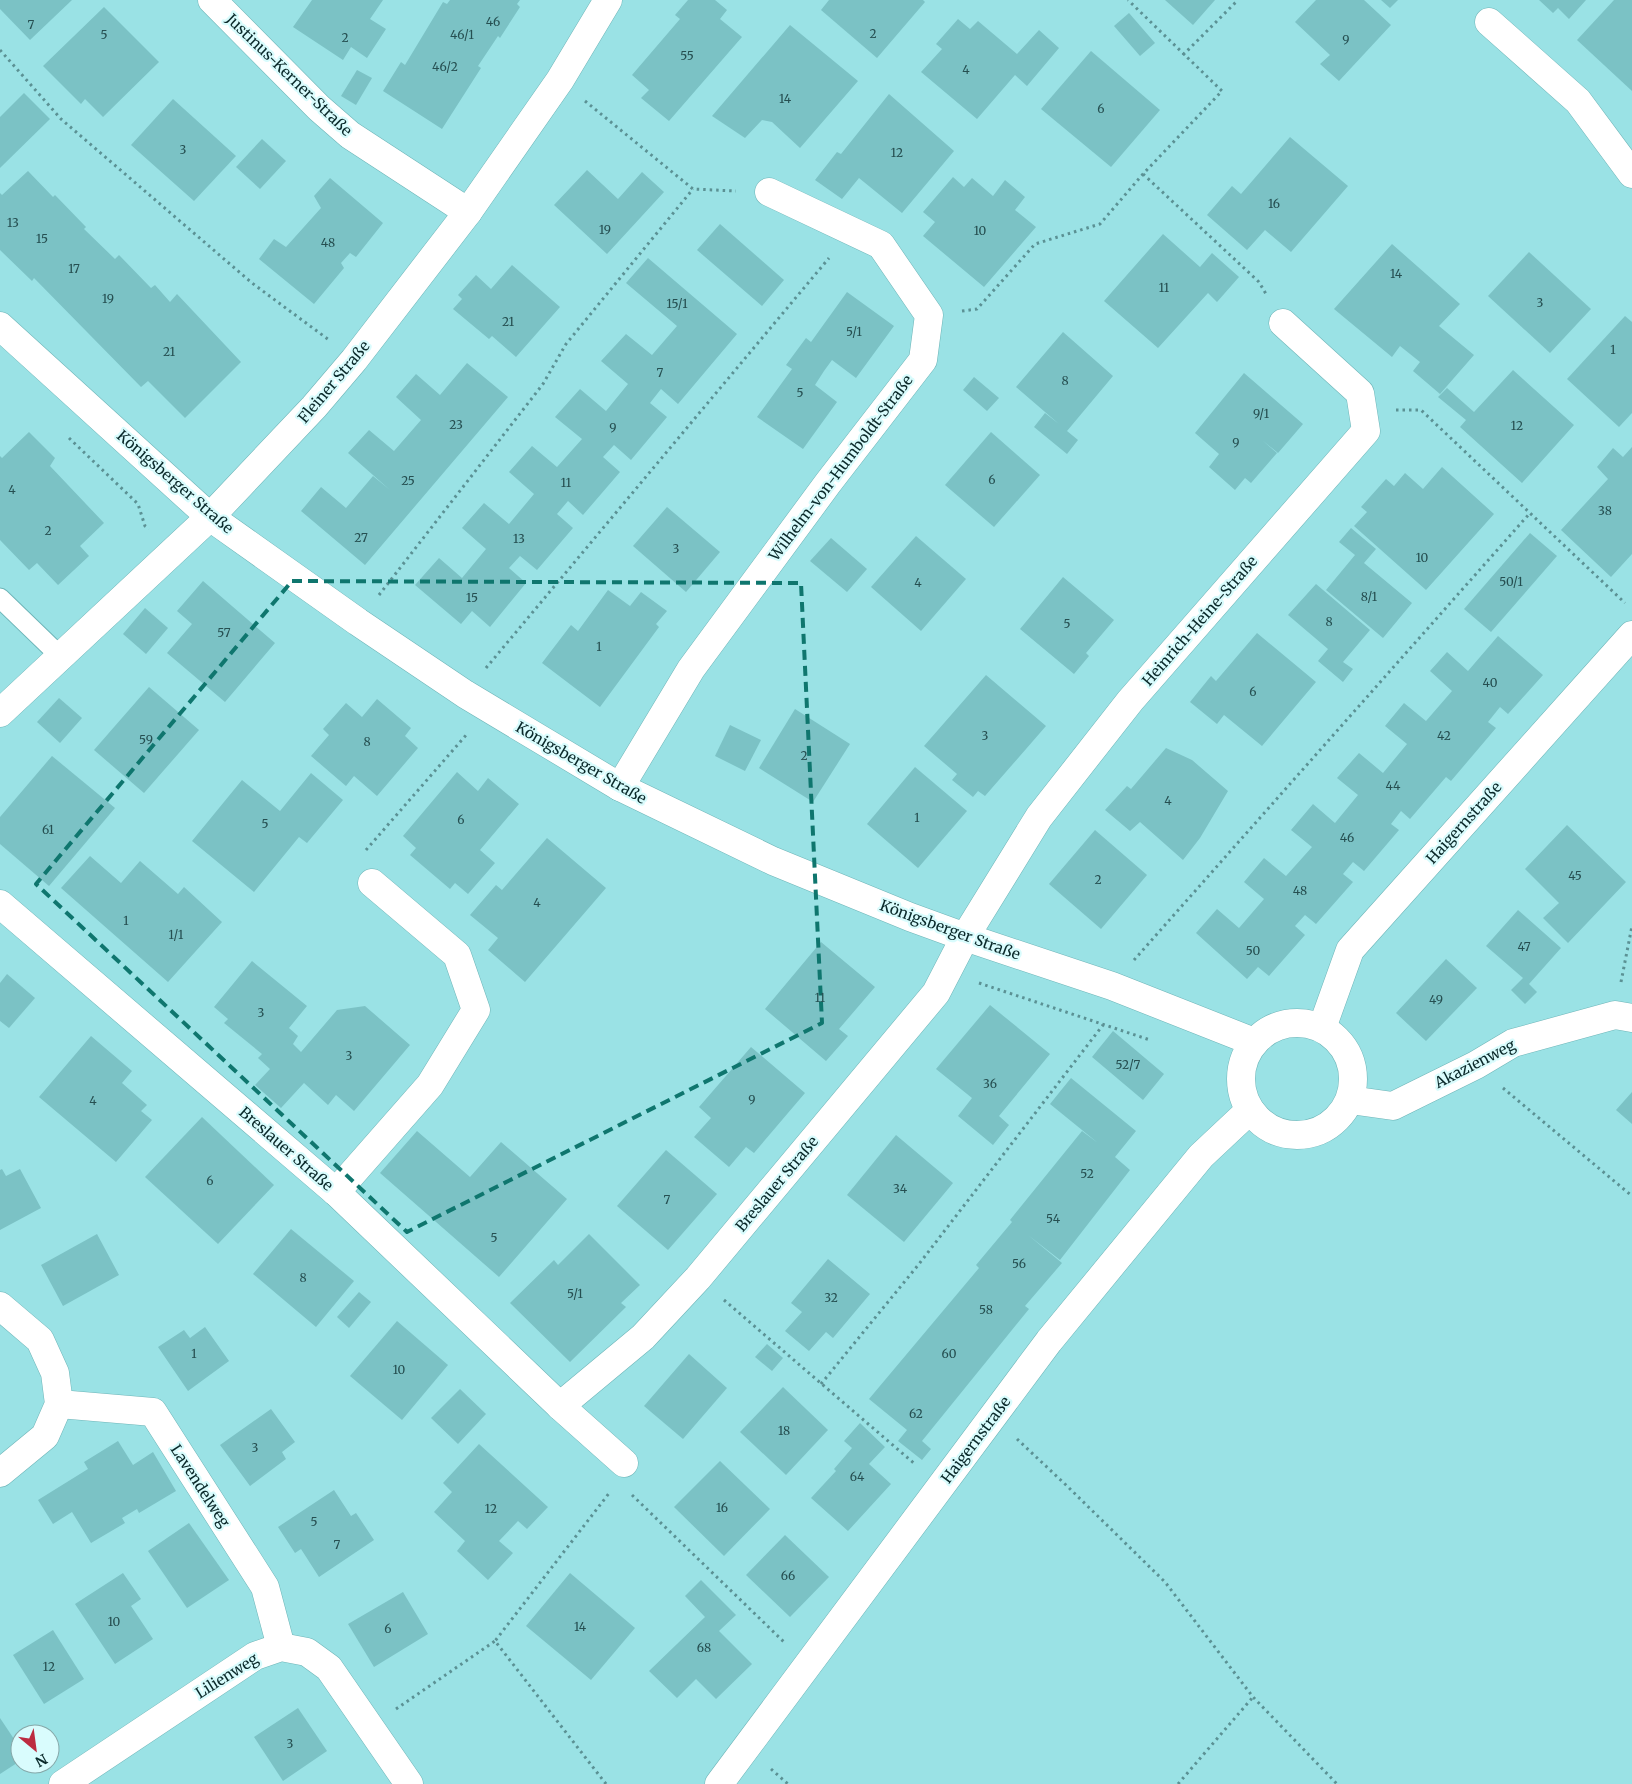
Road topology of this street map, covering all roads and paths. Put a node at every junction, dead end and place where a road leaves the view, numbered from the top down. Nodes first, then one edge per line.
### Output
1 (212, 0) edge
2 (608, 0) edge
3 (1128, 0) edge
4 (1238, 0) edge
5 (1489, 22) dead end
6 (0, 50) edge
7 (1183, 55) junction
8 (560, 80) junction
9 (1143, 174) junction
10 (1632, 174) edge
11 (693, 189) junction
12 (769, 192) joint
13 (468, 212) junction
14 (851, 230) junction
15 (929, 315) junction
16 (1283, 323) joint
17 (0, 326) edge
18 (354, 360) junction
19 (1363, 410) junction
20 (1530, 513) junction
21 (210, 517) junction
22 (0, 598) edge
23 (1625, 603) dead end
24 (358, 622) junction
25 (1628, 646) edge
26 (60, 656) junction
27 (464, 694) junction
28 (488, 708) junction
29 (0, 713) edge
30 (620, 788) junction
31 (372, 883) joint
32 (0, 904) edge
33 (1632, 926) edge
34 (965, 937) junction
35 (1120, 989) junction
36 (1624, 1016) edge
37 (1322, 1028) junction
38 (1254, 1042) junction
39 (1476, 1065) junction
40 (1350, 1100) junction
41 (1250, 1110) junction
42 (336, 1192) junction
43 (1632, 1196) edge
44 (698, 1278) junction
45 (0, 1306) edge
46 (821, 1384) junction
47 (59, 1404) junction
48 (560, 1406) junction
49 (993, 1417) junction
50 (0, 1472) edge
51 (621, 1472) junction
52 (941, 1487) junction
53 (495, 1642) junction
54 (281, 1647) junction
55 (808, 1665) junction
56 (1253, 1697) junction
57 (370, 1728) junction
58 (64, 1784) edge
59 (409, 1784) edge
60 (606, 1784) edge
61 (719, 1784) edge
62 (1178, 1784) edge
63 (1337, 1784) edge

1 - 13 street, Justinus-Kerner-Straße
2 - 8 street, Fleiner Straße
3 - 7 path
4 - 7 path
5 - 10 street
6 - 18 path
7 - 9 path
8 - 11 path
8 - 13 street, Fleiner Straße
9 - 15 path
9 - 16 path
11 - 12 path
11 - 24 path
12 - 14 street
13 - 18 street, Fleiner Straße
14 - 15 street
14 - 27 path
15 - 30 street, Wilhelm-von-Humboldt-Straße
16 - 19 street, Heinrich-Heine-Straße
17 - 21 street, Königsberger Straße
18 - 21 street, Fleiner Straße
19 - 20 path
19 - 34 street, Heinrich-Heine-Straße
20 - 23 path
20 - 35 path
21 - 24 street, Königsberger Straße
21 - 26 street, Fleiner Straße
22 - 26 lane
24 - 27 street, Königsberger Straße
25 - 37 street, Haigernstraße
26 - 29 street, Fleiner Straße
27 - 28 street, Königsberger Straße
28 - 30 street, Königsberger Straße
28 - 31 path
30 - 34 street, Königsberger Straße
31 - 42 street
32 - 42 street, Breslauer Straße
33 - 36 path
34 - 35 street, Königsberger Straße
34 - 44 street, Breslauer Straße
35 - 38 street, Königsberger Straße
35 - 46 path
36 - 39 street, Akazienweg
37 - 38 street
37 - 40 street
38 - 41 street
39 - 40 street, Akazienweg
39 - 43 path
40 - 41 street
41 - 49 street, Haigernstraße
42 - 48 street, Breslauer Straße
44 - 46 path
44 - 48 street, Breslauer Straße
45 - 47 street
46 - 52 path
47 - 50 street
47 - 54 street, Lavendelweg
48 - 51 street, Breslauer Straße
49 - 52 street, Haigernstraße
49 - 56 path
51 - 53 path
51 - 55 path
52 - 55 street, Haigernstraße
53 - 57 path
53 - 60 path
54 - 57 street, Lilienweg
54 - 58 street, Lilienweg
55 - 61 street, Haigernstraße
56 - 62 path
56 - 63 path
57 - 59 street, Lilienweg

